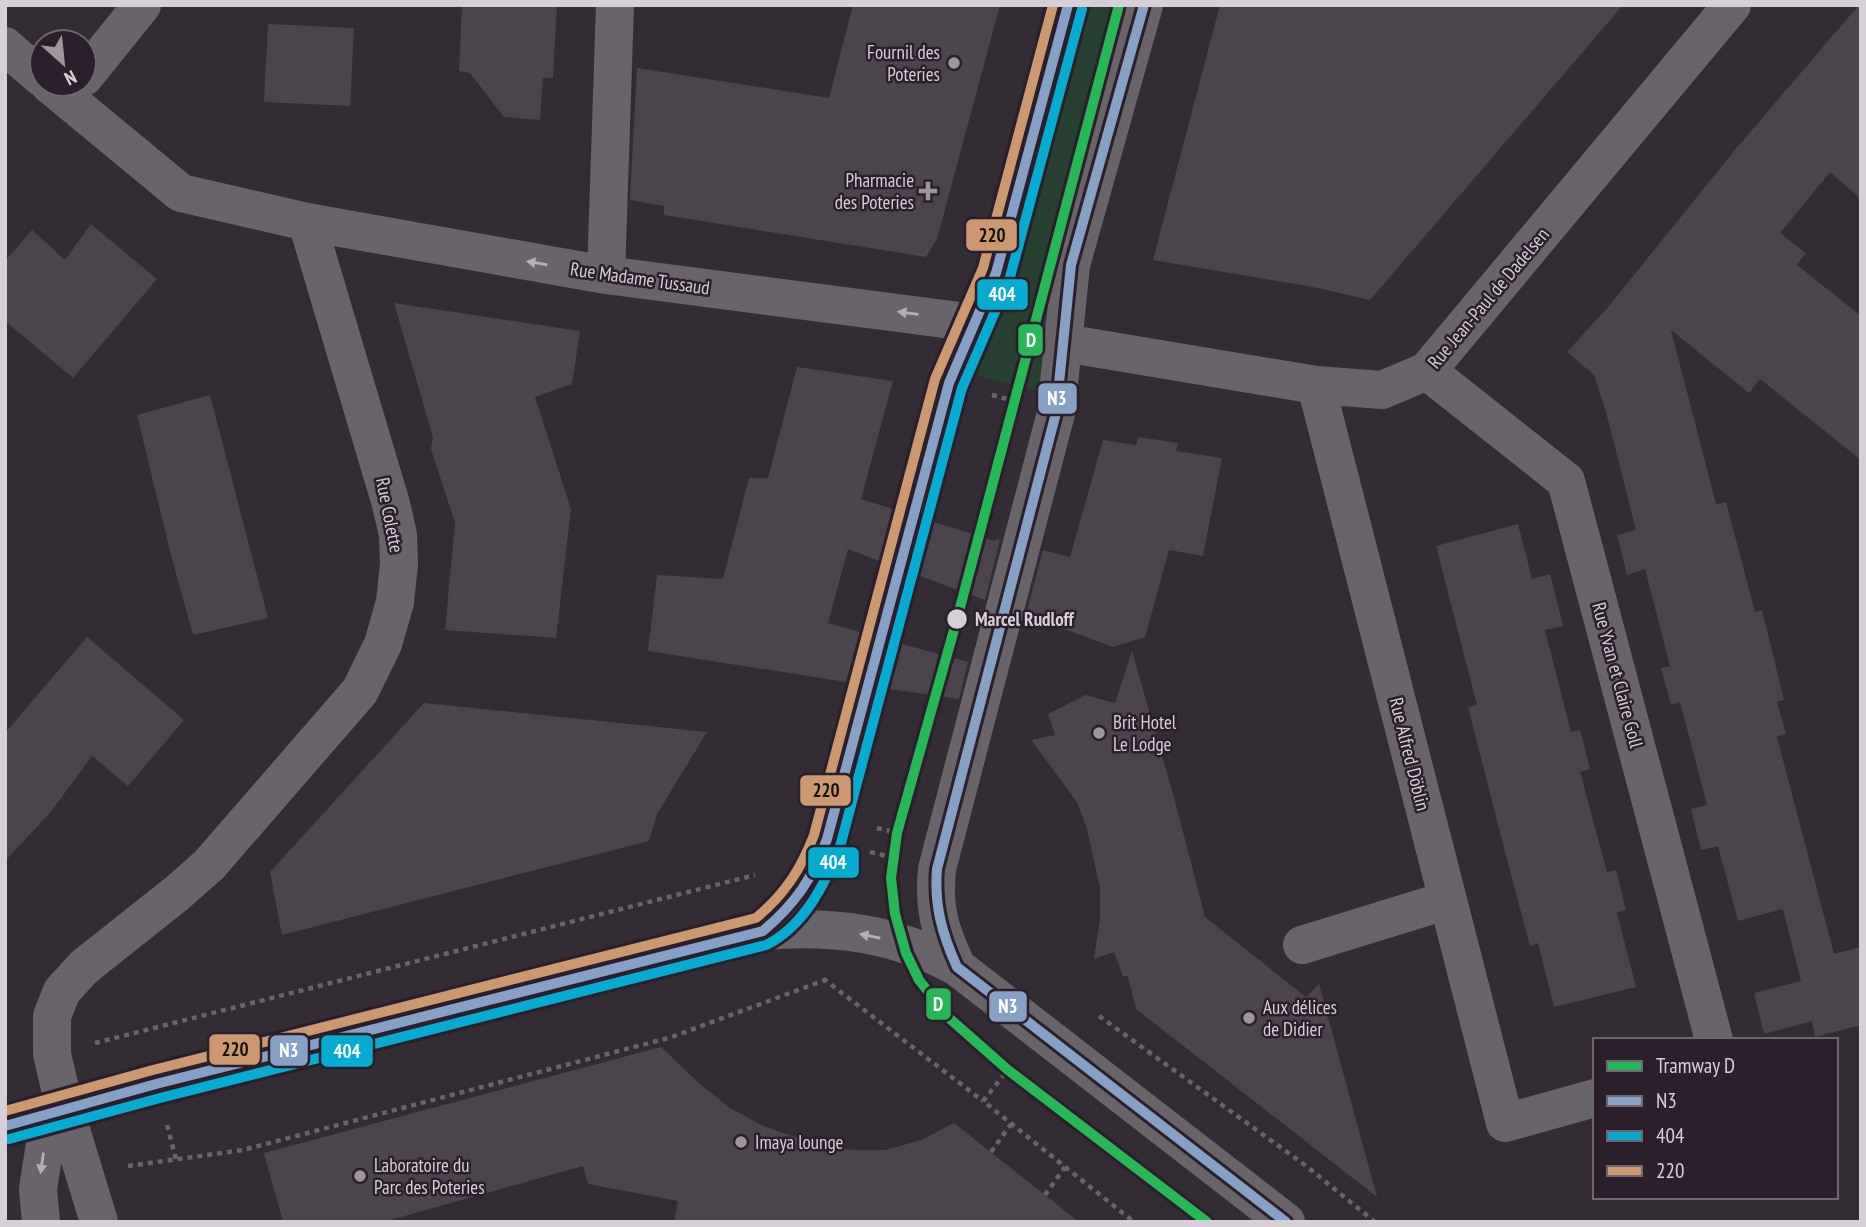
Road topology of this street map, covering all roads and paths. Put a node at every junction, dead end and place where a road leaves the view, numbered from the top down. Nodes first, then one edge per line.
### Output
1 (142, 5) edge
2 (615, 5) edge
3 (1068, 5) edge
4 (1144, 5) edge
5 (1732, 5) edge
6 (5, 46) edge
7 (98, 50) edge
8 (28, 61) edge
9 (79, 98) edge
10 (307, 222) junction
11 (606, 275) junction
12 (975, 323) junction
13 (1064, 344) junction
14 (1427, 371) junction
15 (949, 383) junction
16 (1316, 385) junction
17 (1056, 412) junction
18 (832, 816) junction
19 (944, 845) junction
20 (758, 874) dead end
21 (1448, 900) junction
22 (837, 930) junction
23 (763, 931) junction
24 (1302, 945) dead end
25 (957, 967) junction
26 (825, 980) junction
27 (1091, 1010) dead end
28 (1040, 1031) junction
29 (1713, 1038) edge
30 (52, 1054) junction
31 (1593, 1098) edge
32 (983, 1101) junction
33 (65, 1110) junction
34 (1011, 1124) junction
35 (5, 1126) edge
36 (991, 1152) dead end
37 (1065, 1167) junction
38 (86, 1177) junction
39 (1045, 1195) dead end
40 (41, 1222) edge
41 (99, 1222) edge
42 (1134, 1222) edge
43 (1286, 1222) edge
44 (1375, 1222) edge

1 - 7 street
2 - 11 street
3 - 12 street
4 - 13 street
5 - 14 street, Rue Jean-Paul de Dadelsen
6 - 8 street
9 - 10 street
11 -> 10 street, Rue Madame Tussaud
10 - 30 street, Rue Colette
12 -> 11 street, Rue Madame Tussaud
12 - 15 street
13 - 16 street, Rue Jean-Paul de Dadelsen
13 - 17 street
14 - 16 street, Rue Jean-Paul de Dadelsen
14 - 29 street, Rue Yvan et Claire Goll
15 - 17 path
15 - 18 street
16 - 21 street, Rue Alfred Döblin
17 - 19 street
18 - 19 path
18 - 23 street
19 - 25 street
20 - 30 path
21 - 24 street
21 - 31 street, Rue Alfred Döblin
22 - 23 street
25 -> 22 street
22 - 26 path
23 - 33 street
25 - 28 street
26 - 32 path
26 - 38 path
27 - 44 path
28 - 32 path
28 - 43 street
30 - 33 street, Rue Colette
32 - 34 path
33 - 35 street
33 - 38 street, Rue Colette
33 -> 40 street
34 - 36 path
34 - 37 path
37 - 39 path
37 - 42 path
38 - 41 street, Rue Colette

